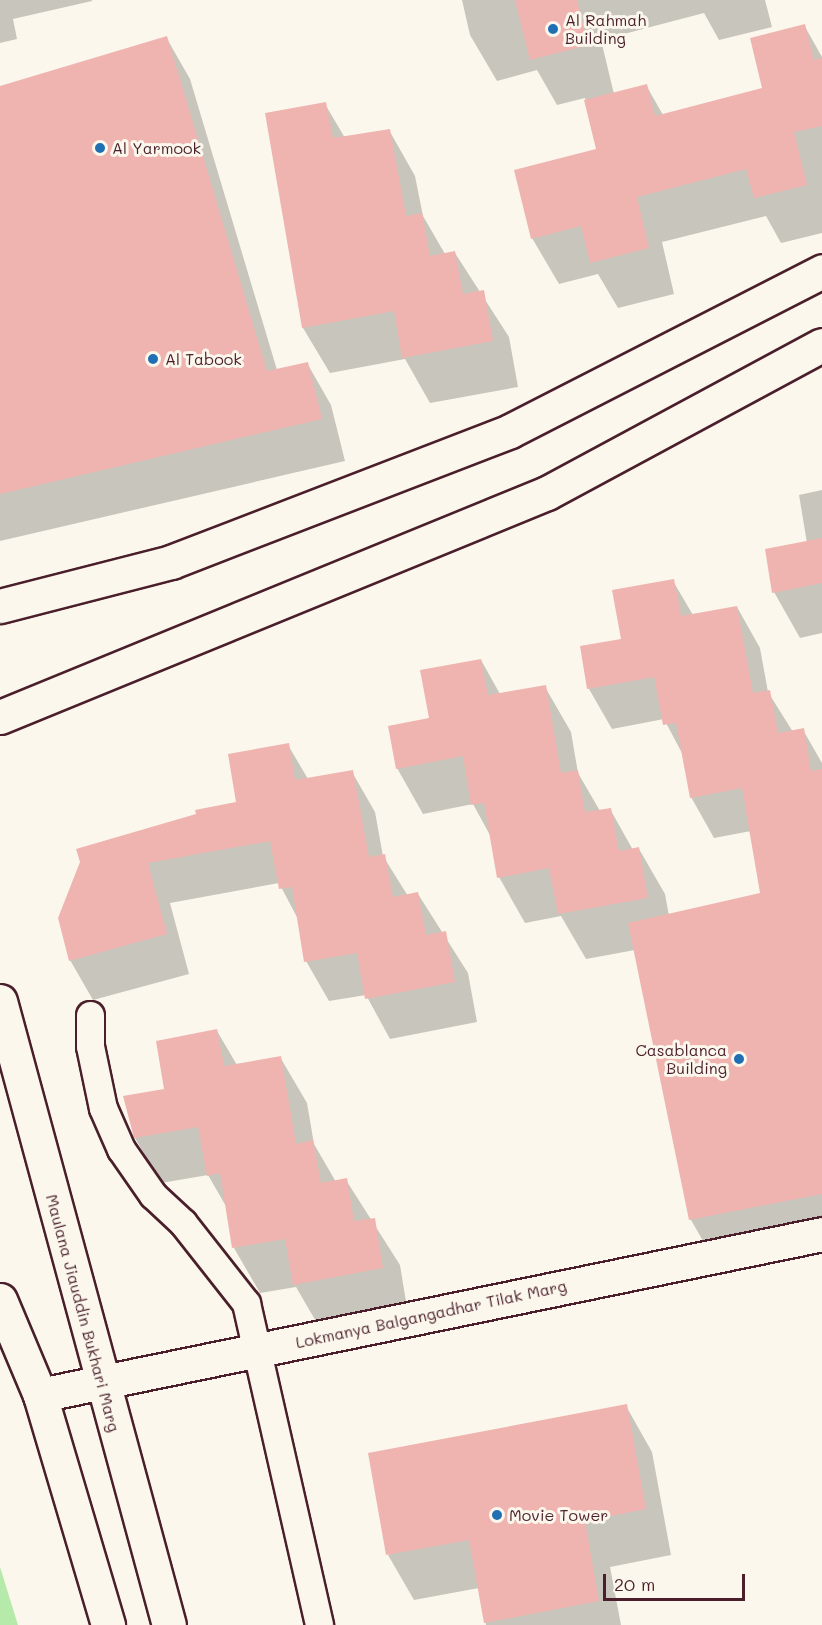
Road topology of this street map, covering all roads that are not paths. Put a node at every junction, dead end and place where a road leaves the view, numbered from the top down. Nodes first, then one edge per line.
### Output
1 (822, 271) edge
2 (822, 345) edge
3 (0, 606) edge
4 (0, 717) edge
5 (0, 1001) edge
6 (90, 1015) dead end
7 (822, 1234) edge
8 (0, 1300) edge
9 (260, 1349) junction
10 (101, 1382) junction
11 (40, 1395) junction
12 (108, 1625) edge
13 (169, 1625) edge
14 (319, 1625) edge

1 - 3 street
2 - 4 street
5 - 10 street, Maulana Jiauddin Bukhari Marg
6 - 9 lane
7 - 9 street, Lokmanya Balgangadhar Tilak Marg
8 - 11 street
9 - 10 street, Lokmanya Balgangadhar Tilak Marg
9 - 14 lane
10 - 11 street, Lokmanya Balgangadhar Tilak Marg
10 - 13 street, Maulana Jiauddin Bukhari Marg
11 - 12 street

